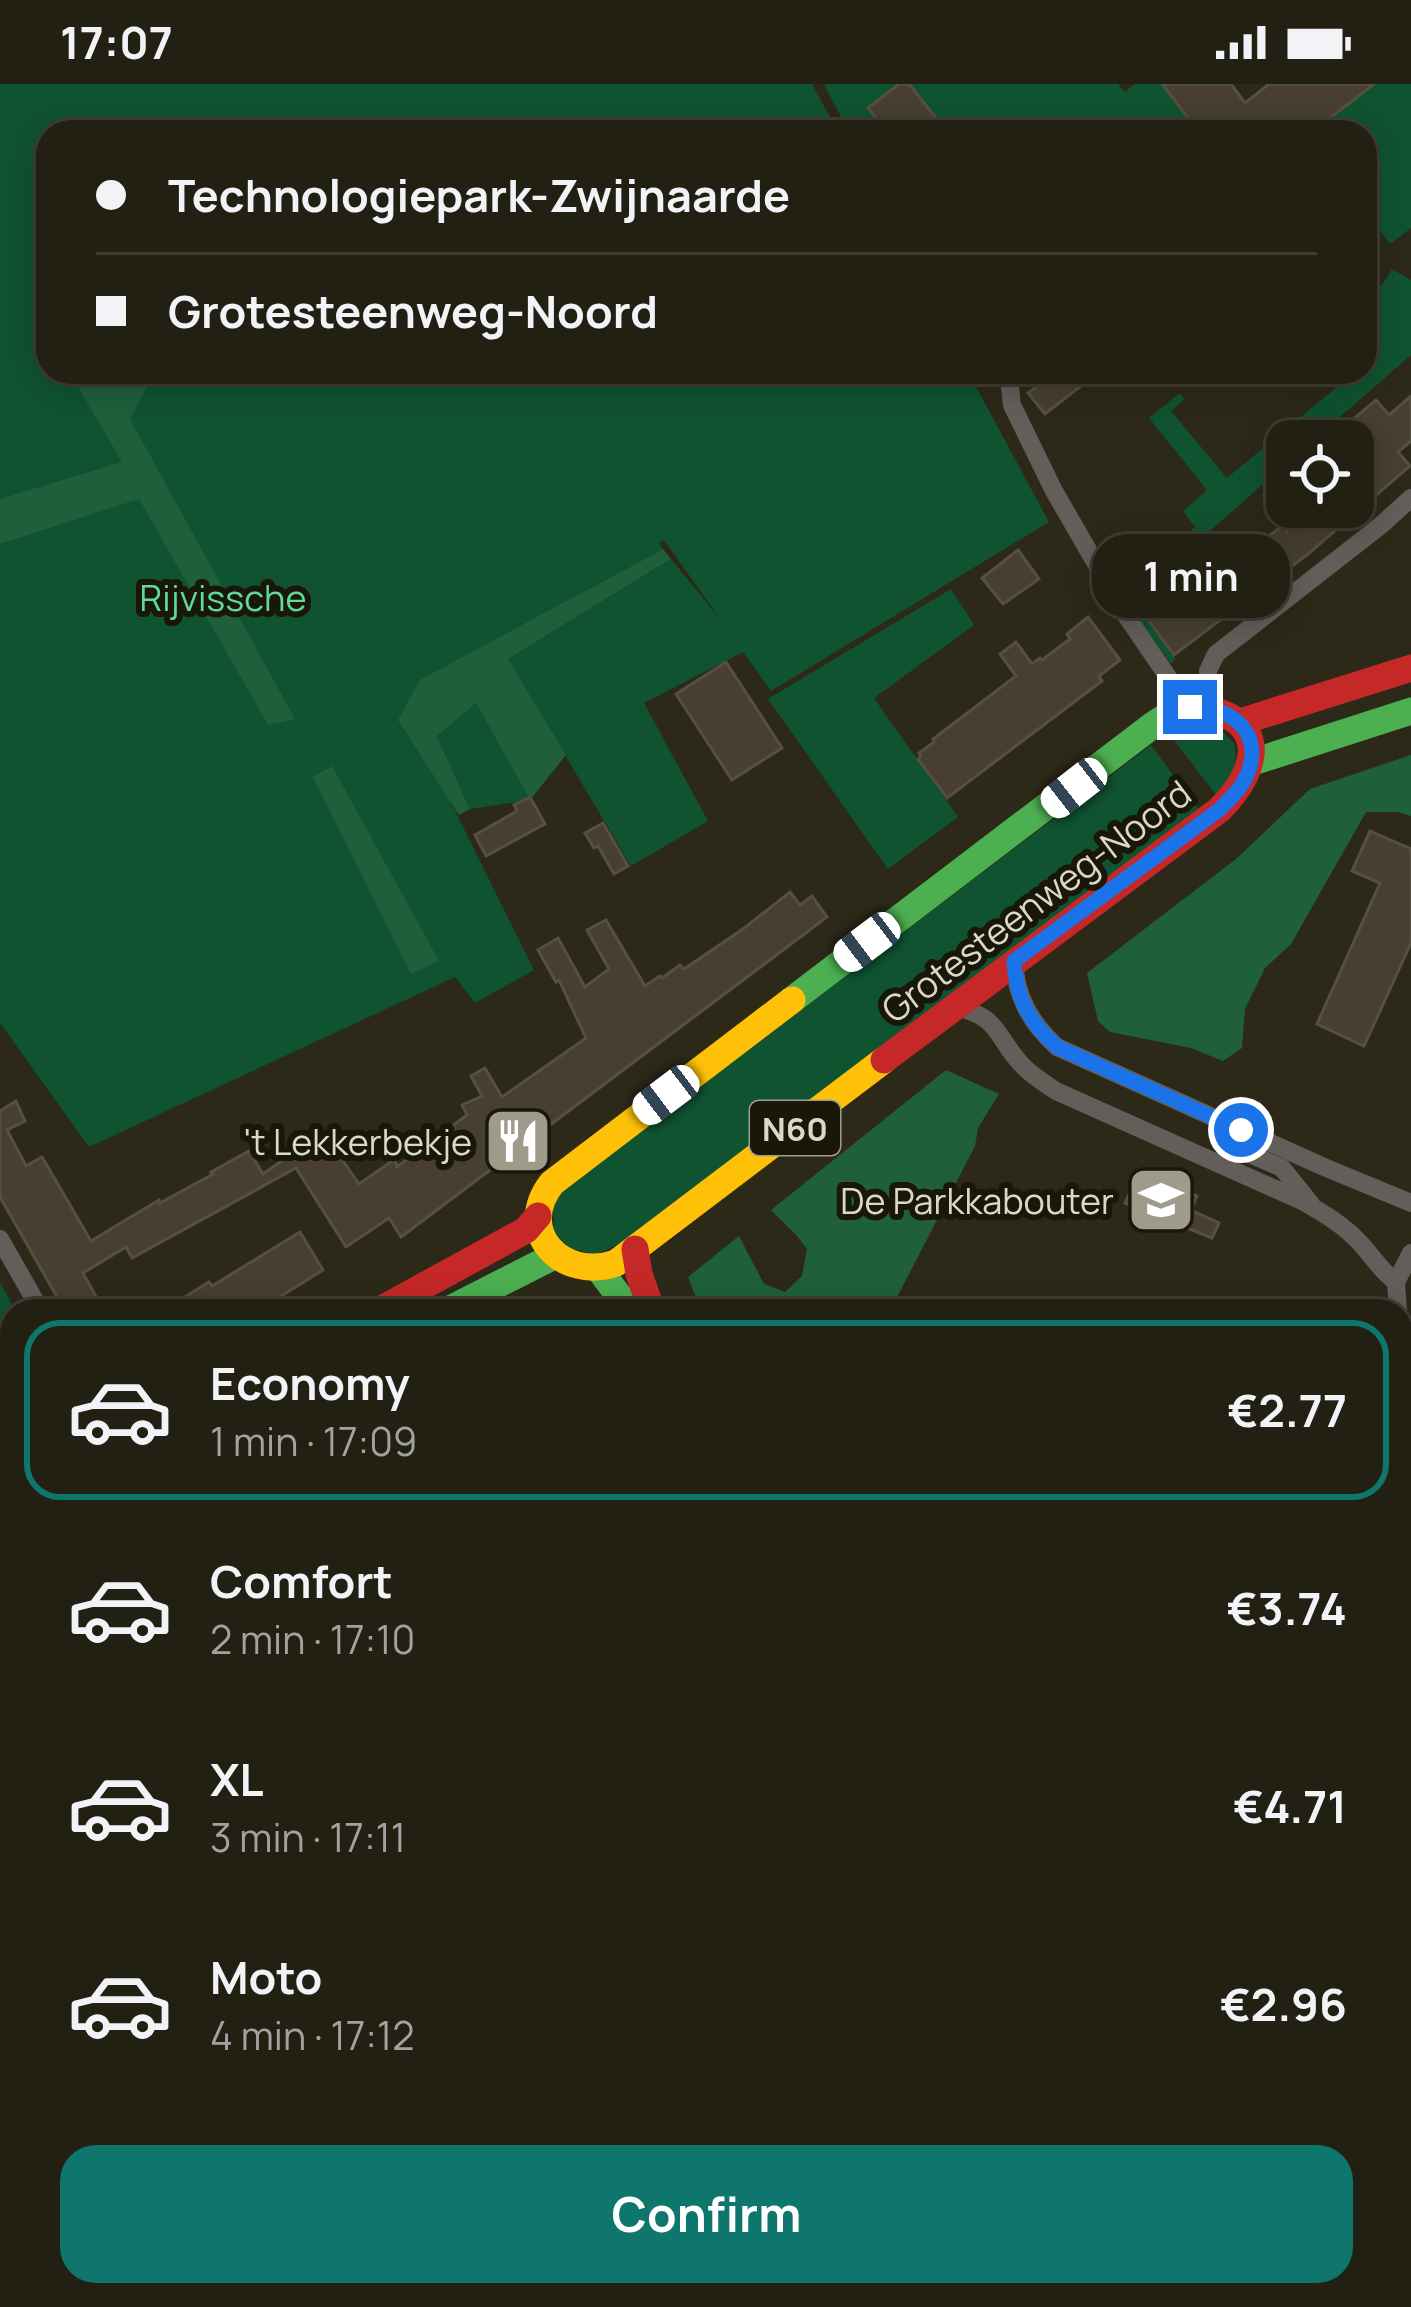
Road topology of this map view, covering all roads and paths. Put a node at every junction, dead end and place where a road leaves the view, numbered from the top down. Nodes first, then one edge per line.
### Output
1 (1011, 384) edge
2 (1411, 498) edge
3 (1411, 668) edge
4 (1168, 676) dead end
5 (1209, 707) junction
6 (1411, 710) edge
7 (1240, 722) junction
8 (1250, 764) junction
9 (1014, 961) junction
10 (954, 1007) junction
11 (1210, 1117) junction
12 (1189, 1151) junction
13 (1244, 1151) junction
14 (1282, 1168) junction
15 (1324, 1168) junction
16 (1411, 1203) edge
17 (1314, 1208) junction
18 (538, 1216) junction
19 (0, 1239) edge
20 (635, 1249) junction
21 (1411, 1252) edge
22 (554, 1256) junction
23 (599, 1269) junction
24 (1396, 1282) junction
25 (34, 1299) edge
26 (400, 1299) edge
27 (468, 1299) edge
28 (621, 1299) edge
29 (648, 1299) edge
30 (1397, 1299) edge

1 - 4 street
2 - 5 street
3 - 7 main road
5 - 7 main road
5 - 18 main road, Grotesteenweg-Noord
6 - 8 main road
7 - 8 main road
8 - 9 main road, Grotesteenweg-Noord / N60
9 - 10 main road, Grotesteenweg-Noord / N60
9 - 11 street
10 - 12 street
10 - 20 main road, Grotesteenweg-Noord / N60
11 - 13 street
11 - 15 street
12 - 13 street
12 - 17 street
13 - 14 street
14 - 15 street
14 - 17 street
15 - 16 street
17 - 24 street
18 - 22 main road
18 - 26 main road, Grotesteenweg-Noord
19 - 25 street
20 - 23 main road, Grotesteenweg-Noord / N60
20 - 29 main road
21 - 24 street
22 - 23 main road
22 - 27 main road
23 - 28 main road
24 - 30 street

